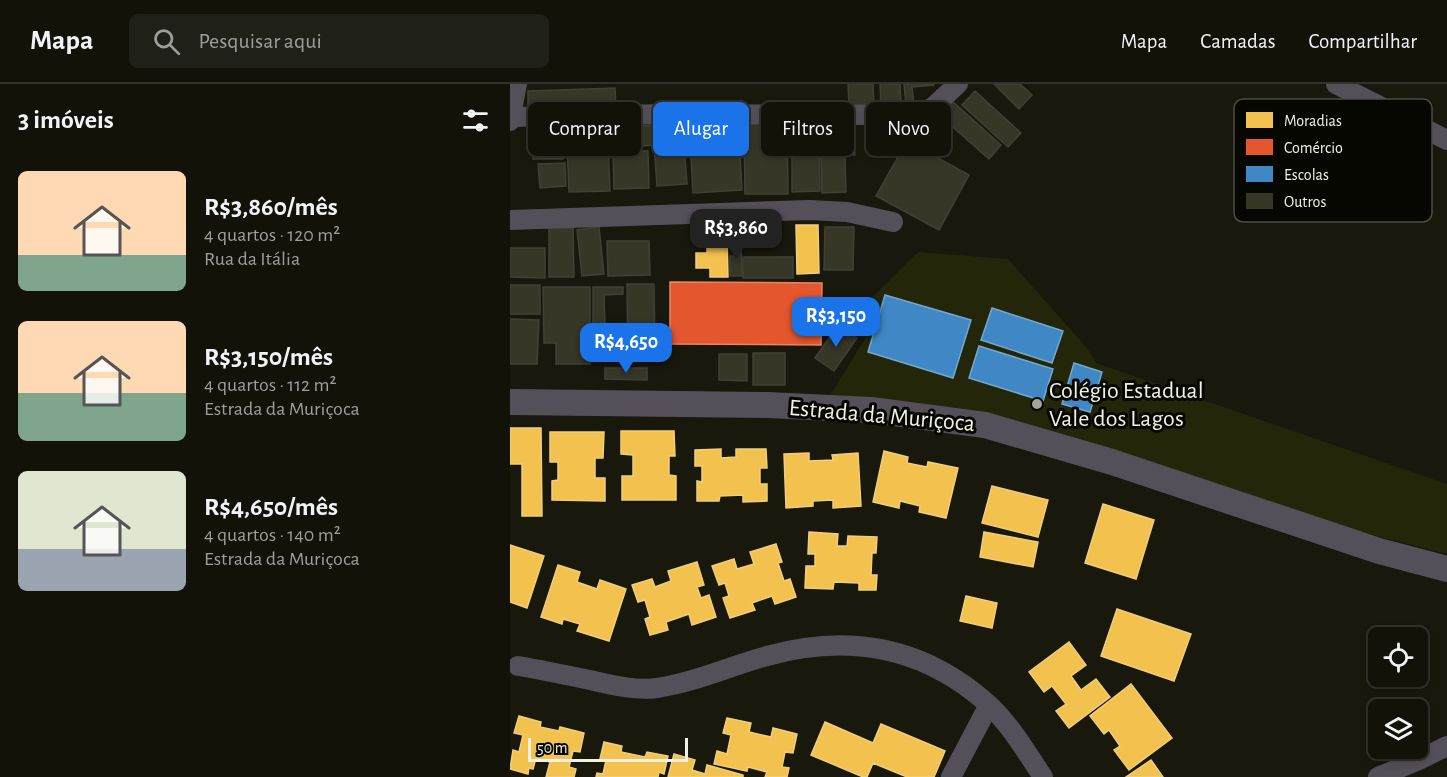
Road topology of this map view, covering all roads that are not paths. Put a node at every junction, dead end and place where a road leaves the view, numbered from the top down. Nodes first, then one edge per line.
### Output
1 (517, 84) edge
2 (958, 84) edge
3 (1336, 84) edge
4 (1366, 99) edge
5 (510, 119) edge
6 (1432, 132) edge
7 (1447, 140) edge
8 (510, 220) edge
9 (893, 222) dead end
10 (510, 402) edge
11 (1447, 569) edge
12 (518, 666) dead end
13 (990, 705) junction
14 (1447, 746) edge
15 (951, 777) edge
16 (1043, 777) edge
17 (1378, 777) edge

1 - 5 street
2 - 5 street
3 - 4 street
6 - 7 street
8 - 9 street
10 - 11 street, Estrada da Muriçoca
12 - 13 street
13 - 15 street
13 - 16 street
14 - 17 street

